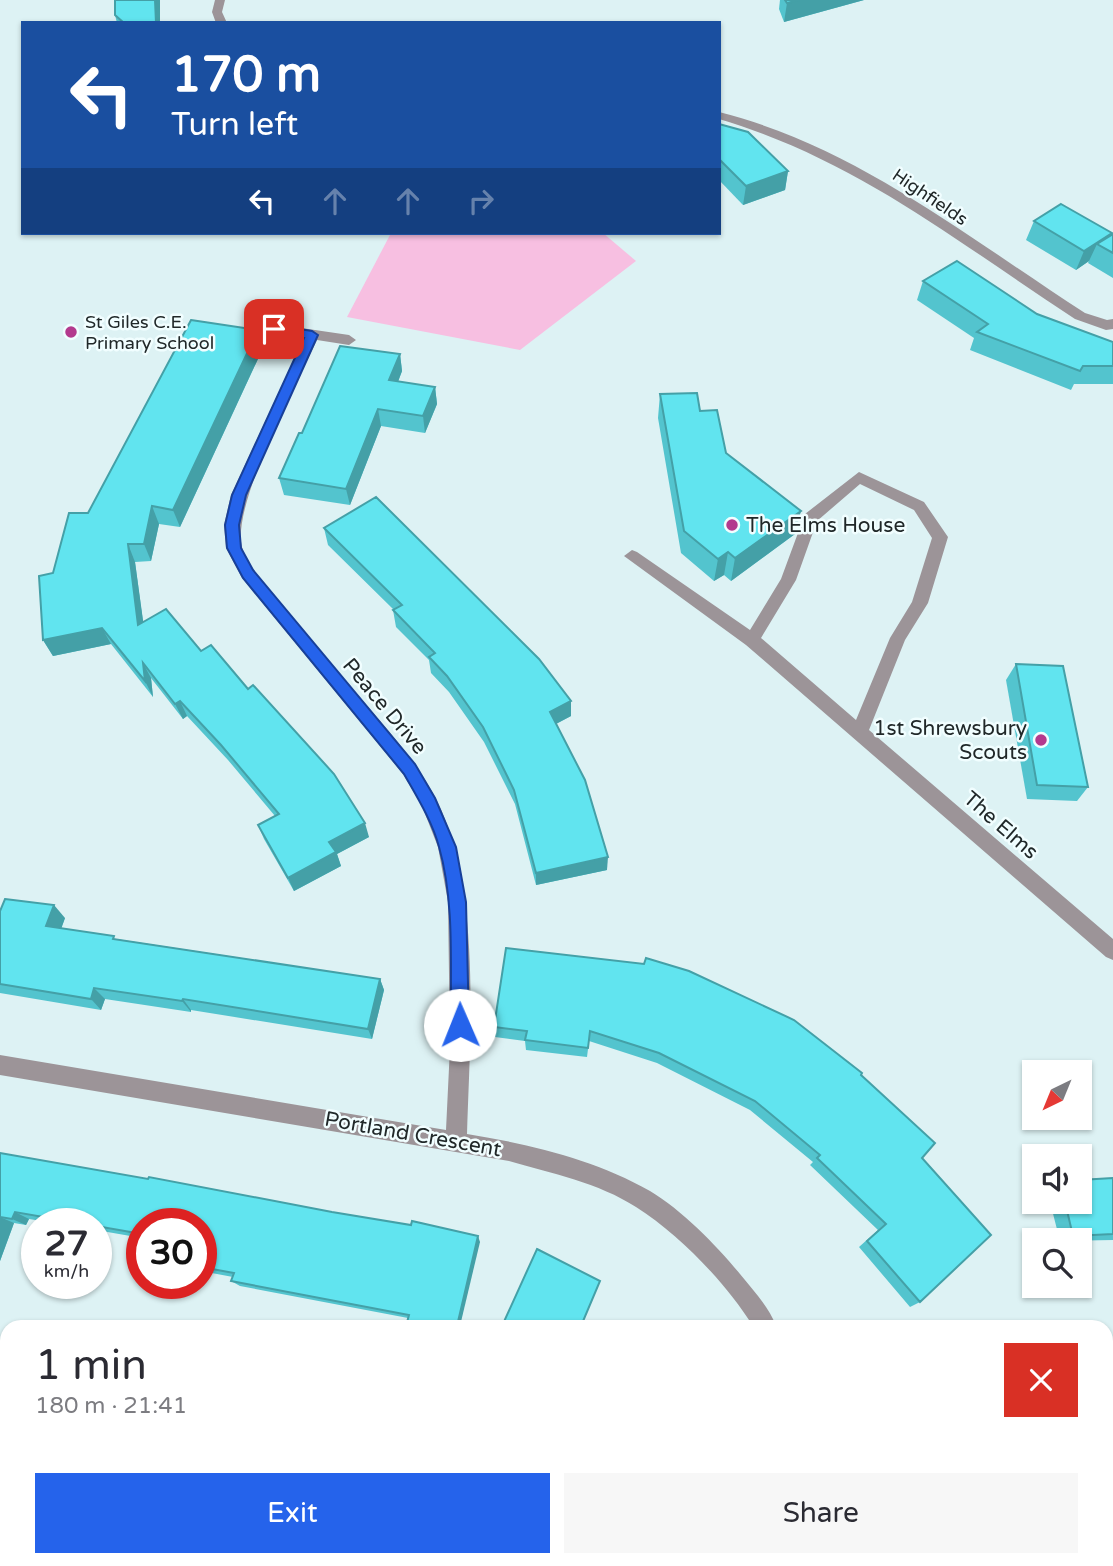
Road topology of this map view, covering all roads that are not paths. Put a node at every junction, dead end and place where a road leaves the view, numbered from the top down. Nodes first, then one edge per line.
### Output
1 (220, 0) edge
2 (221, 21) edge
3 (721, 116) edge
4 (1113, 324) edge
5 (274, 329) dead end
6 (312, 335) junction
7 (349, 340) dead end
8 (632, 556) dead end
9 (752, 640) junction
10 (859, 734) junction
11 (1113, 951) edge
12 (0, 1065) edge
13 (456, 1143) junction
14 (761, 1320) edge

1 - 2 street
3 - 4 street, Highfields
5 - 6 street
6 - 7 street
6 - 13 street, Peace Drive
8 - 9 street, The Elms
9 - 10 street, The Elms
9 - 10 street
10 - 11 street, The Elms
12 - 13 street, Portland Crescent
13 - 14 street, Portland Crescent

